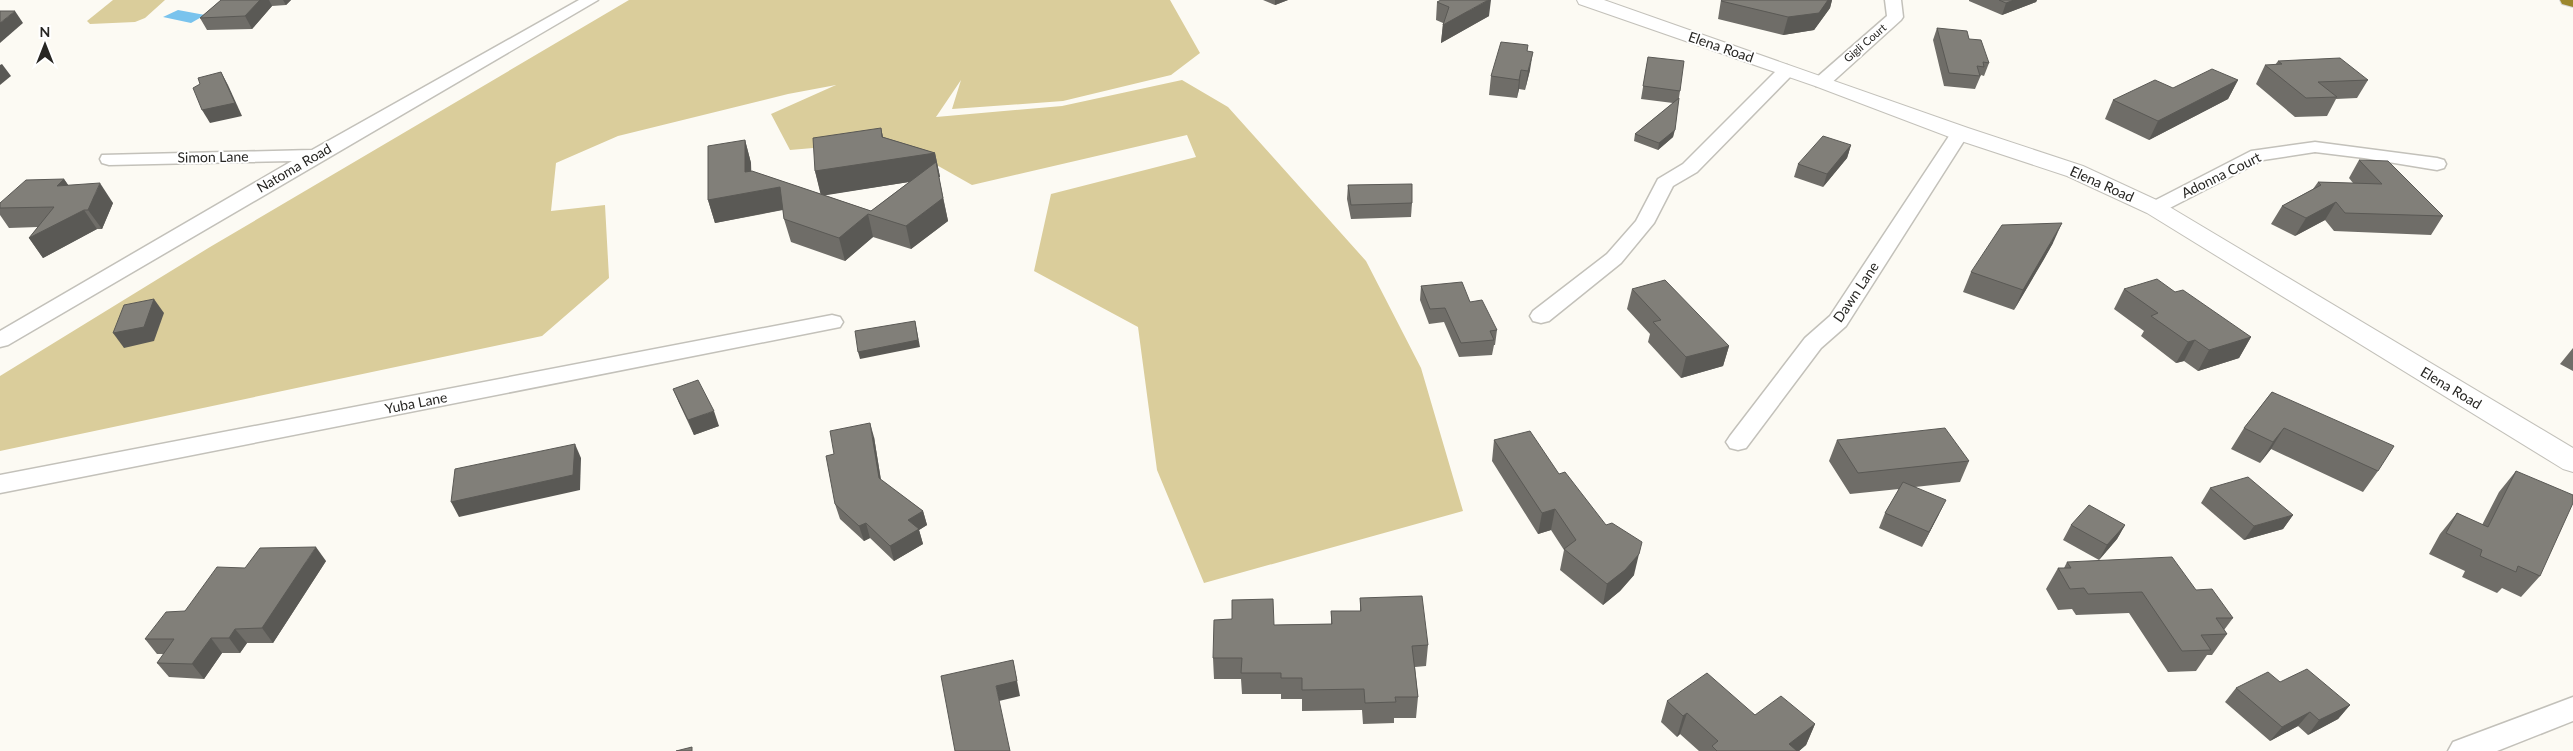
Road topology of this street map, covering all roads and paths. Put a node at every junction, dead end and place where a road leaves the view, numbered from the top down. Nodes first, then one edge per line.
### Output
1 (590, 0) edge
2 (1586, 0) edge
3 (1893, 0) edge
4 (1787, 70) junction
5 (1822, 82) junction
6 (1960, 133) junction
7 (316, 155) junction
8 (109, 159) dead end
9 (2437, 164) dead end
10 (2155, 208) junction
11 (1541, 316) dead end
12 (832, 322) dead end
13 (0, 340) edge
14 (1738, 442) dead end
15 (2573, 462) edge
16 (0, 484) edge
17 (2573, 709) edge
18 (2463, 751) edge

1 - 7 street, Natoma Road
2 - 4 street, Elena Road
3 - 5 street, Gigli Court
4 - 5 street, Elena Road
4 - 11 street
5 - 6 street, Elena Road
6 - 10 street, Elena Road
6 - 14 street, Dawn Lane
7 - 8 street, Simon Lane
7 - 13 street, Natoma Road
9 - 10 street, Adonna Court
10 - 15 street, Elena Road
12 - 16 street, Yuba Lane
17 - 18 street

